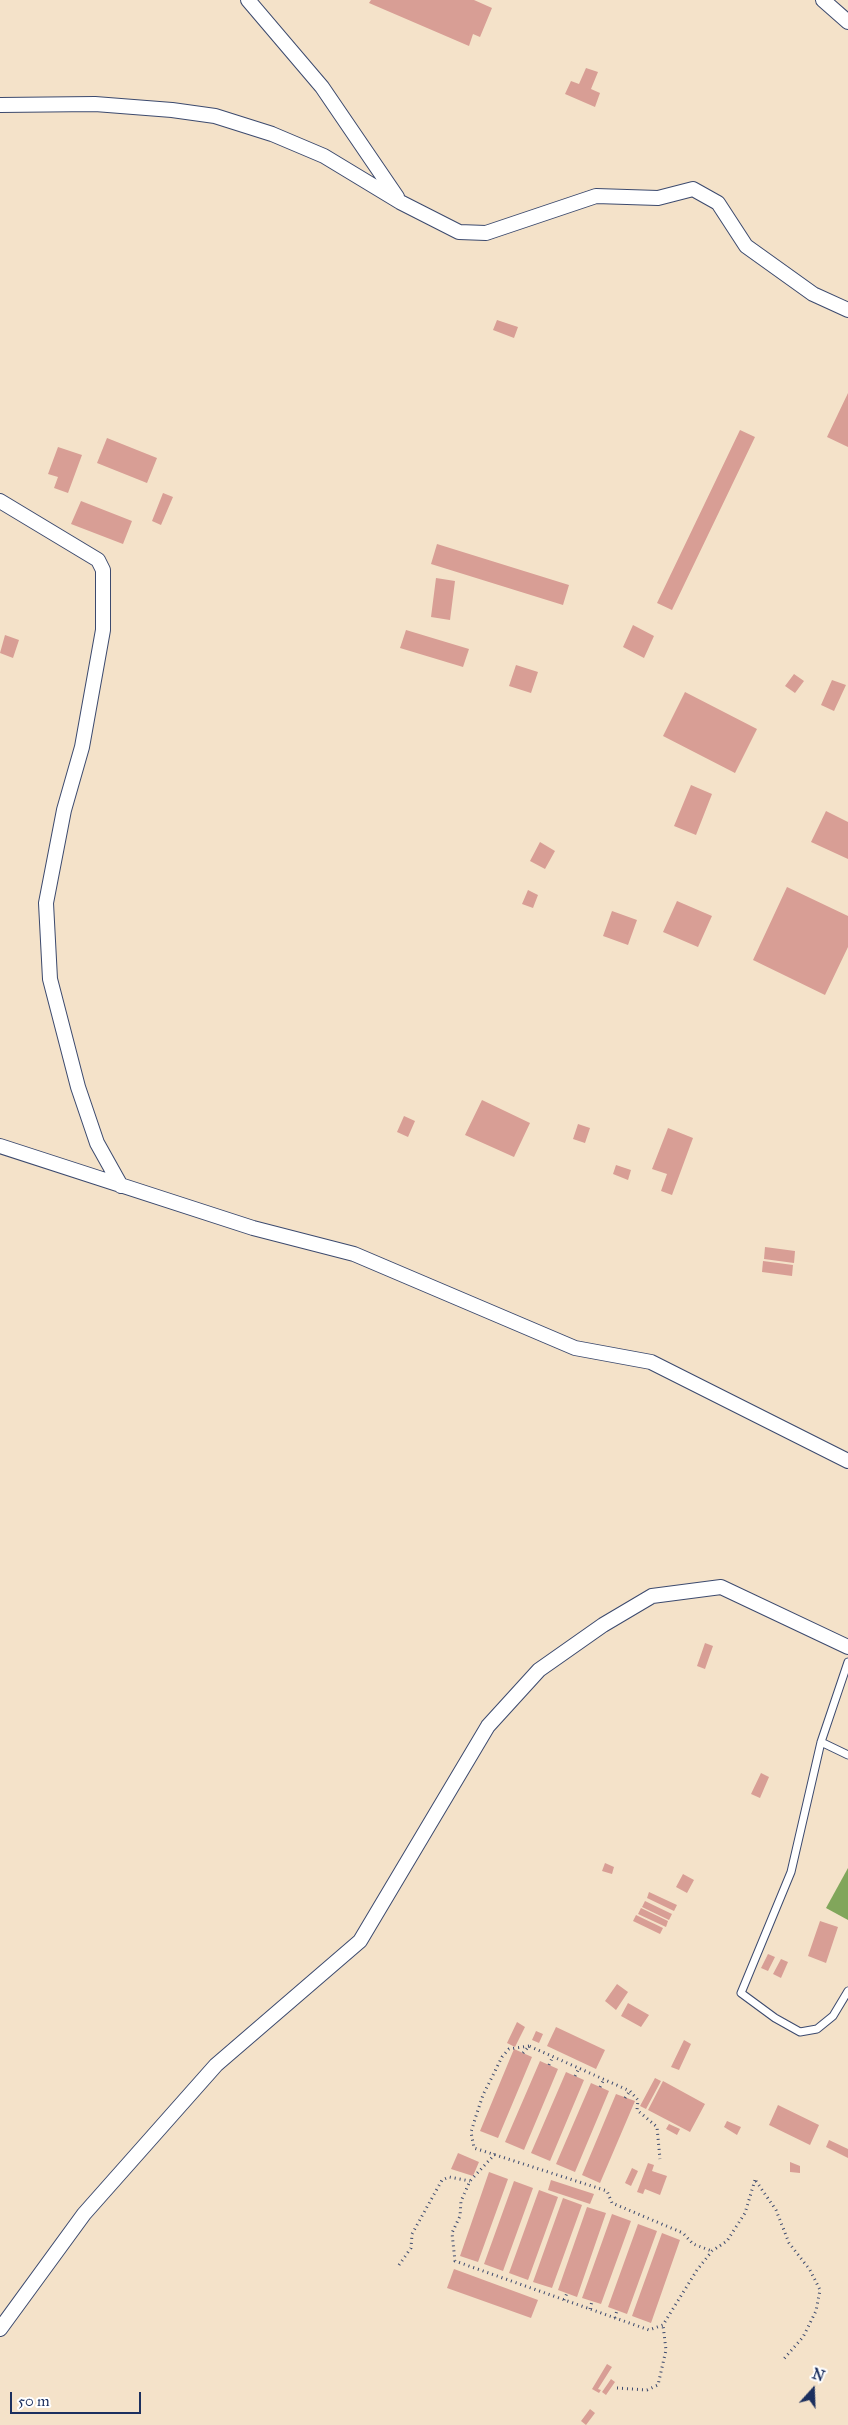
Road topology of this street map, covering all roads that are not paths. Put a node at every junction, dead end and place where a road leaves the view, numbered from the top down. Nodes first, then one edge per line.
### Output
1 (248, 0) edge
2 (823, 0) edge
3 (848, 22) edge
4 (0, 105) edge
5 (400, 202) junction
6 (848, 310) edge
7 (0, 501) edge
8 (0, 1146) edge
9 (121, 1186) junction
10 (848, 1461) edge
11 (848, 1647) edge
12 (848, 1662) edge
13 (821, 1742) junction
14 (848, 1755) edge
15 (848, 1991) edge
16 (0, 2330) edge

1 - 5 street
2 - 3 street
4 - 5 street
5 - 6 street
7 - 9 street
8 - 9 street
9 - 10 street
11 - 16 street
12 - 13 lane
13 - 14 lane
13 - 15 lane

